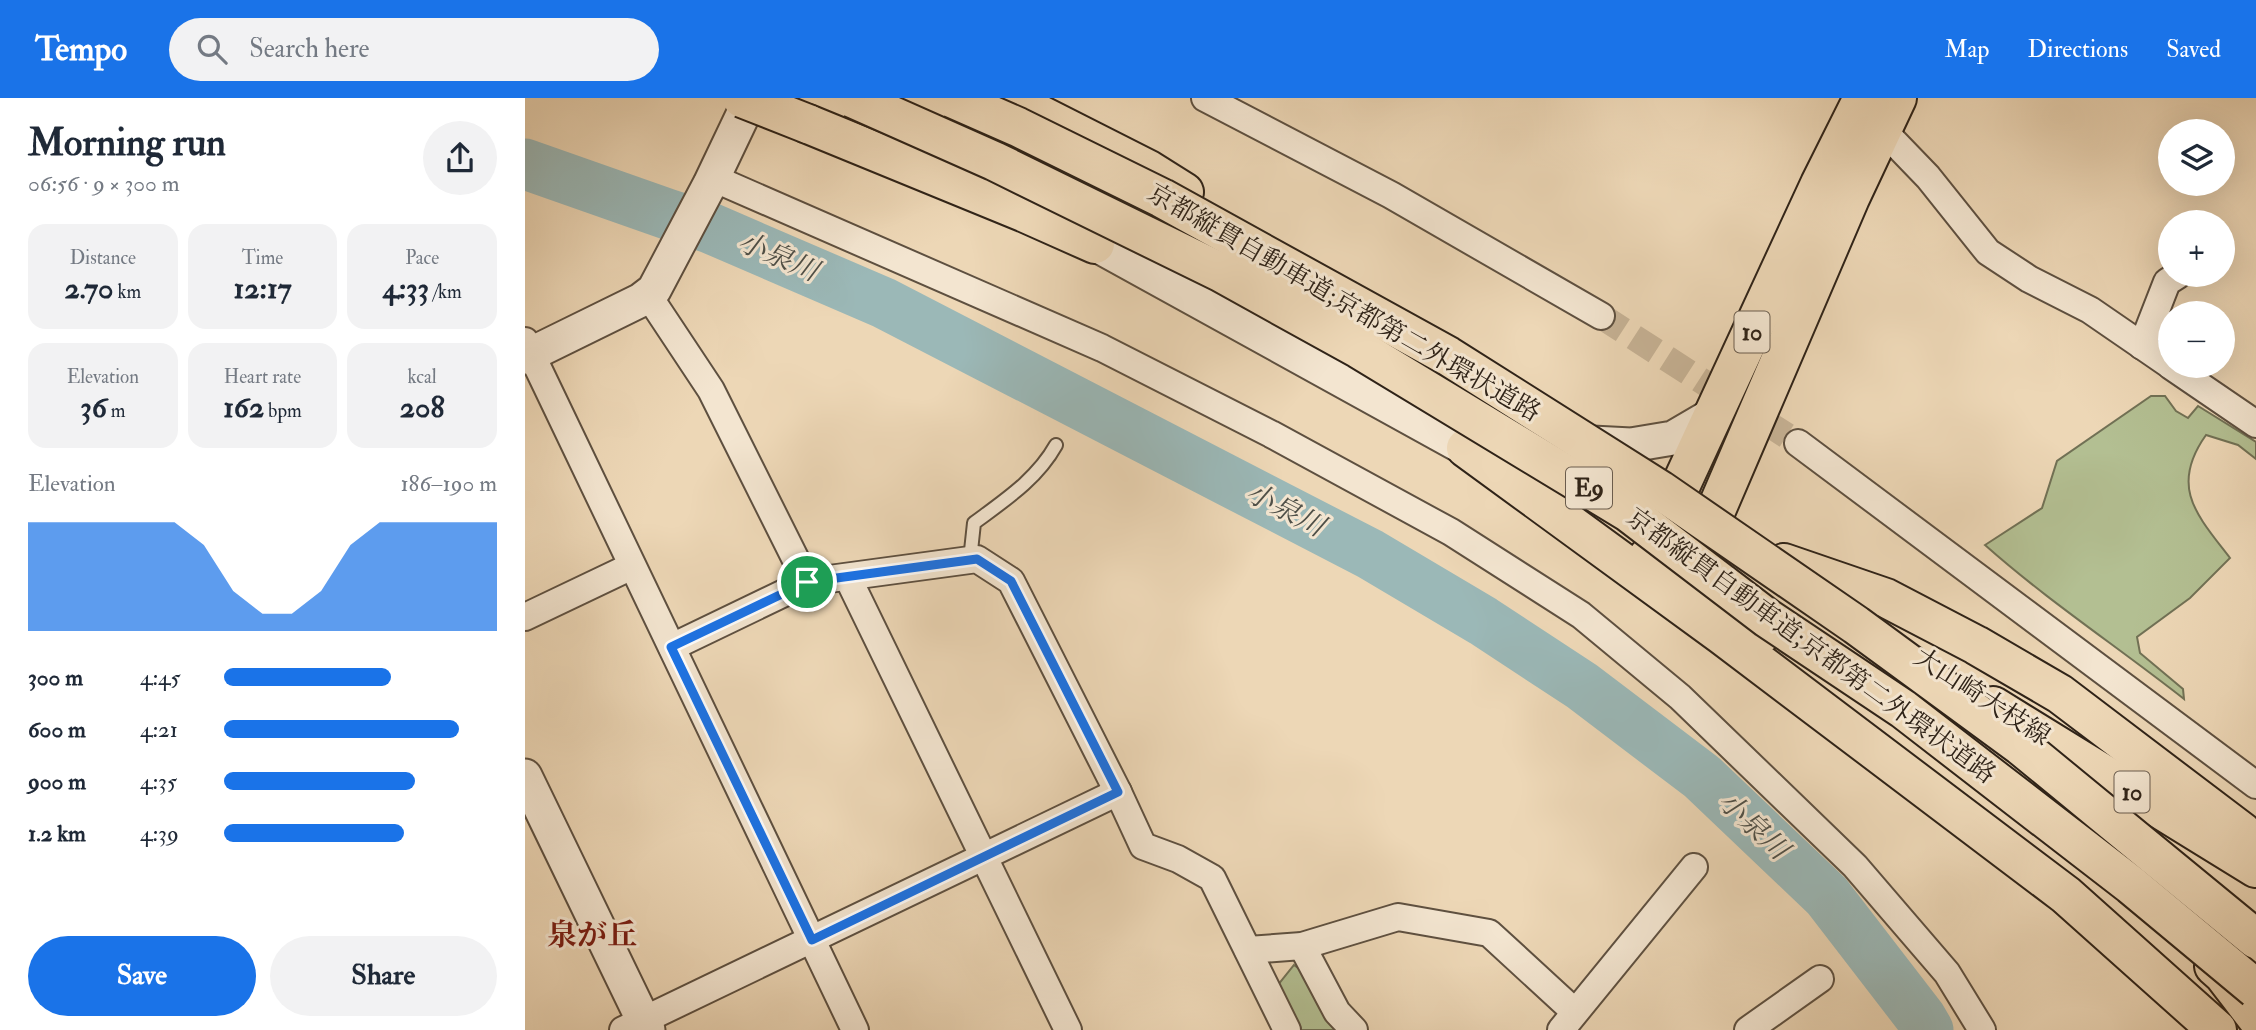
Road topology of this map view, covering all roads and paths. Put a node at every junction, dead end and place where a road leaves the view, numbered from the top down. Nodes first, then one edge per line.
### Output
1 (742, 98) edge
2 (751, 98) edge
3 (852, 98) edge
4 (875, 98) edge
5 (889, 98) edge
6 (952, 98) edge
7 (1007, 98) edge
8 (1205, 98) edge
9 (1870, 106) edge
10 (712, 181) junction
11 (1095, 244) junction
12 (656, 285) junction
13 (2165, 287) edge
14 (1601, 316) tunnel mouth
15 (1397, 328) junction
16 (2141, 346) junction
17 (527, 351) edge
18 (2158, 357) edge
19 (2189, 378) edge
20 (1714, 414) junction
21 (2256, 424) edge
22 (1592, 443) junction
23 (1798, 443) tunnel mouth
24 (1056, 444) dead end
25 (1466, 448) junction
26 (1714, 516) junction
27 (1669, 526) junction
28 (970, 560) junction
29 (1784, 563) junction
30 (632, 566) junction
31 (848, 578) junction
32 (807, 582) junction
33 (525, 617) edge
34 (671, 647) junction
35 (1948, 762) dead end
36 (525, 776) edge
37 (2256, 785) edge
38 (1118, 792) junction
39 (2256, 845) edge
40 (2137, 846) dead end
41 (984, 857) junction
42 (1694, 867) dead end
43 (2256, 868) edge
44 (2256, 883) edge
45 (2256, 939) edge
46 (812, 940) junction
47 (1301, 946) junction
48 (1248, 950) junction
49 (1820, 979) dead end
50 (2239, 981) edge
51 (2256, 1017) edge
52 (2206, 1020) edge
53 (1568, 1021) edge
54 (638, 1027) edge
55 (855, 1030) edge
56 (1068, 1030) edge
57 (1287, 1030) edge
58 (1354, 1030) edge
59 (1748, 1030) edge
60 (1982, 1030) edge

1 - 11 main road, bridge
2 - 10 street
3 - 50 main road, 京都縦貫自動車道;京都第二外環状道路 / E9, bridge
4 - 11 street
5 - 15 street
6 - 45 main road, 京都縦貫自動車道;京都第二外環状道路 / E9, bridge
7 - 15 main road
8 - 14 street
9 - 16 street
9 - 20 main road, 10
9 - 26 main road, 10
10 - 12 street
10 - 60 street
11 - 25 street
12 - 17 street
12 - 32 street
13 - 16 street
15 - 22 street
16 - 18 street
17 - 30 street
19 - 21 street
20 - 22 street
20 - 27 main road, 10
22 - 27 street
23 - 37 street
24 - 28 lane
25 - 27 street
25 - 52 main road
26 - 27 main road, 10
26 - 29 main road, 大山崎大枝線 / 10
27 - 35 main road
27 - 50 main road
28 - 31 street
28 - 38 street
29 - 39 main road
29 - 43 main road, 大山崎大枝線 / 10
30 - 33 street
30 - 34 street
31 - 32 street
31 - 41 street
32 - 34 street
34 - 46 street
36 - 54 street
38 - 41 street
38 - 48 street
40 - 44 main road, 10
41 - 46 street
41 - 56 street
42 - 53 street
46 - 54 street
46 - 55 street
47 - 48 street
47 - 53 street
47 - 58 street
48 - 57 street
49 - 59 street
50 - 51 main road

